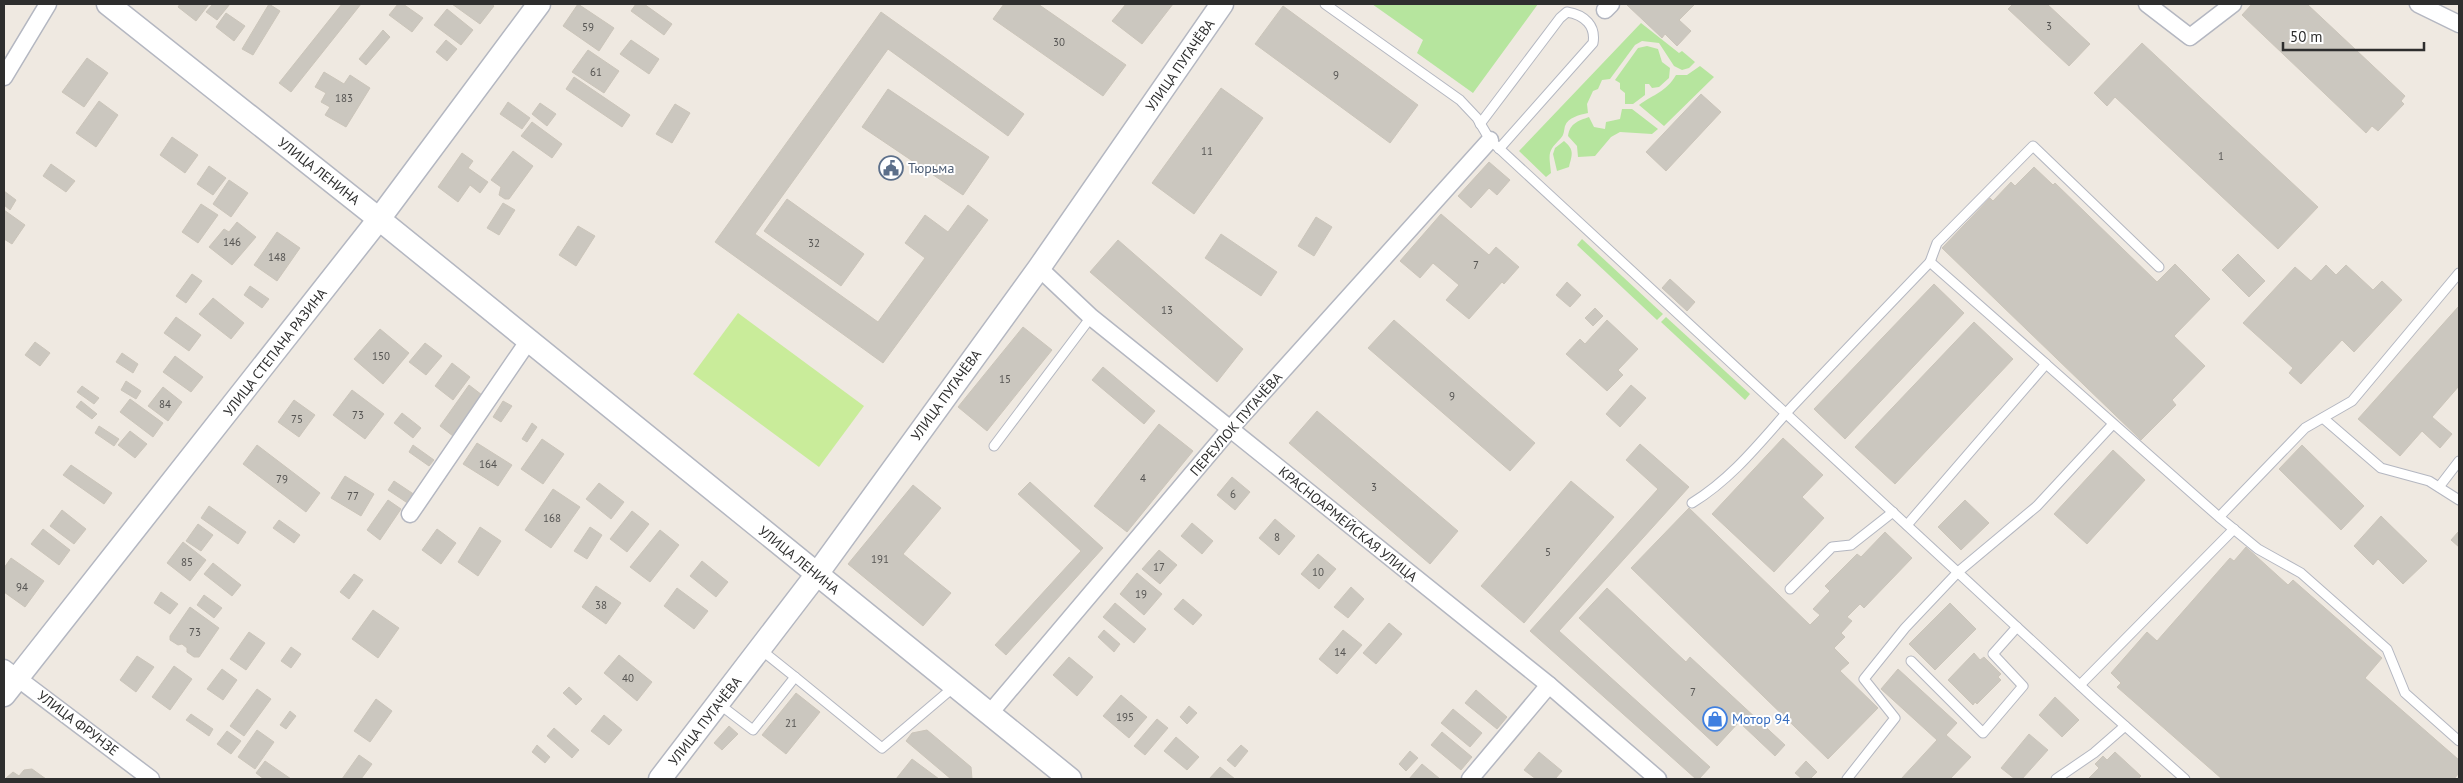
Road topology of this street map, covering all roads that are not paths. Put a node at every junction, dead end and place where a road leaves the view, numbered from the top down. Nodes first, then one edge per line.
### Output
1 (48, 4) edge
2 (108, 4) edge
3 (539, 4) edge
4 (1222, 4) edge
5 (1325, 4) edge
6 (2147, 4) edge
7 (2233, 4) edge
8 (2418, 4) edge
9 (2459, 24) edge
10 (4, 77) edge
11 (1480, 124) junction
12 (1494, 144) junction
13 (380, 219) junction
14 (1930, 262) junction
15 (2159, 267) dead end
16 (1039, 268) junction
17 (2459, 273) edge
18 (1092, 317) junction
19 (529, 340) junction
20 (2046, 364) junction
21 (1787, 413) junction
22 (2323, 418) junction
23 (2113, 424) junction
24 (1230, 429) junction
25 (994, 446) dead end
26 (2459, 461) edge
27 (2439, 487) junction
28 (2459, 500) edge
29 (1692, 503) dead end
30 (1894, 512) junction
31 (410, 514) dead end
32 (2222, 514) dead end
33 (1907, 525) junction
34 (2234, 529) junction
35 (1958, 572) junction
36 (817, 574) junction
37 (1790, 589) dead end
38 (2017, 627) junction
39 (760, 648) junction
40 (1911, 661) dead end
41 (10, 672) edge
42 (795, 677) junction
43 (955, 685) junction
44 (1549, 685) junction
45 (2080, 685) junction
46 (4, 695) edge
47 (718, 703) junction
48 (990, 713) junction
49 (2124, 726) junction
50 (2459, 741) edge
51 (152, 779) edge
52 (660, 779) edge
53 (1070, 779) edge
54 (1470, 779) edge
55 (1658, 779) edge
56 (1847, 779) edge
57 (2056, 779) edge
58 (2185, 779) edge

1 - 10 street
2 - 13 main road, УЛИЦА ЛЕНИНА
3 - 13 main road, УЛИЦА СТЕПАНА РАЗИНА
4 - 16 main road, УЛИЦА ПУГАЧЁВА
5 - 11 lane
6 - 7 street
8 - 9 street
11 - 12 lane
11 - 12 lane
12 - 21 lane
12 - 24 street, ПЕРЕУЛОК ПУГАЧЁВА
13 - 19 main road, УЛИЦА ЛЕНИНА
13 - 41 main road, УЛИЦА СТЕПАНА РАЗИНА
14 - 15 lane
14 - 20 lane
14 - 21 lane
16 - 18 street, КРАСНОАРМЕЙСКАЯ УЛИЦА
16 - 36 main road, УЛИЦА ПУГАЧЁВА
17 - 22 lane
18 - 24 street, КРАСНОАРМЕЙСКАЯ УЛИЦА
18 - 25 lane
19 - 31 street
19 - 36 main road, УЛИЦА ЛЕНИНА
20 - 23 lane
20 - 33 lane
21 - 29 lane
21 - 30 lane
22 - 27 lane
22 - 32 lane
23 - 34 lane
23 - 35 lane
24 - 44 street, КРАСНОАРМЕЙСКАЯ УЛИЦА
24 - 48 street, ПЕРЕУЛОК ПУГАЧЁВА
26 - 27 lane
27 - 28 lane
30 - 33 lane
30 - 37 lane
33 - 35 lane
34 - 45 lane
34 - 50 lane
35 - 38 lane
35 - 56 lane
36 - 39 main road, УЛИЦА ПУГАЧЁВА
36 - 43 main road, УЛИЦА ЛЕНИНА
38 - 40 lane
38 - 45 lane
39 - 42 lane
39 - 47 main road, УЛИЦА ПУГАЧЁВА
41 - 46 main road, УЛИЦА СТЕПАНА РАЗИНА
41 - 51 street, УЛИЦА ФРУНЗЕ
42 - 43 lane
42 - 47 lane
43 - 48 main road, УЛИЦА ЛЕНИНА
44 - 54 street
44 - 55 street, КРАСНОАРМЕЙСКАЯ УЛИЦА
45 - 49 lane
47 - 52 main road, УЛИЦА ПУГАЧЁВА
48 - 53 main road, УЛИЦА ЛЕНИНА
49 - 57 lane
49 - 58 lane

